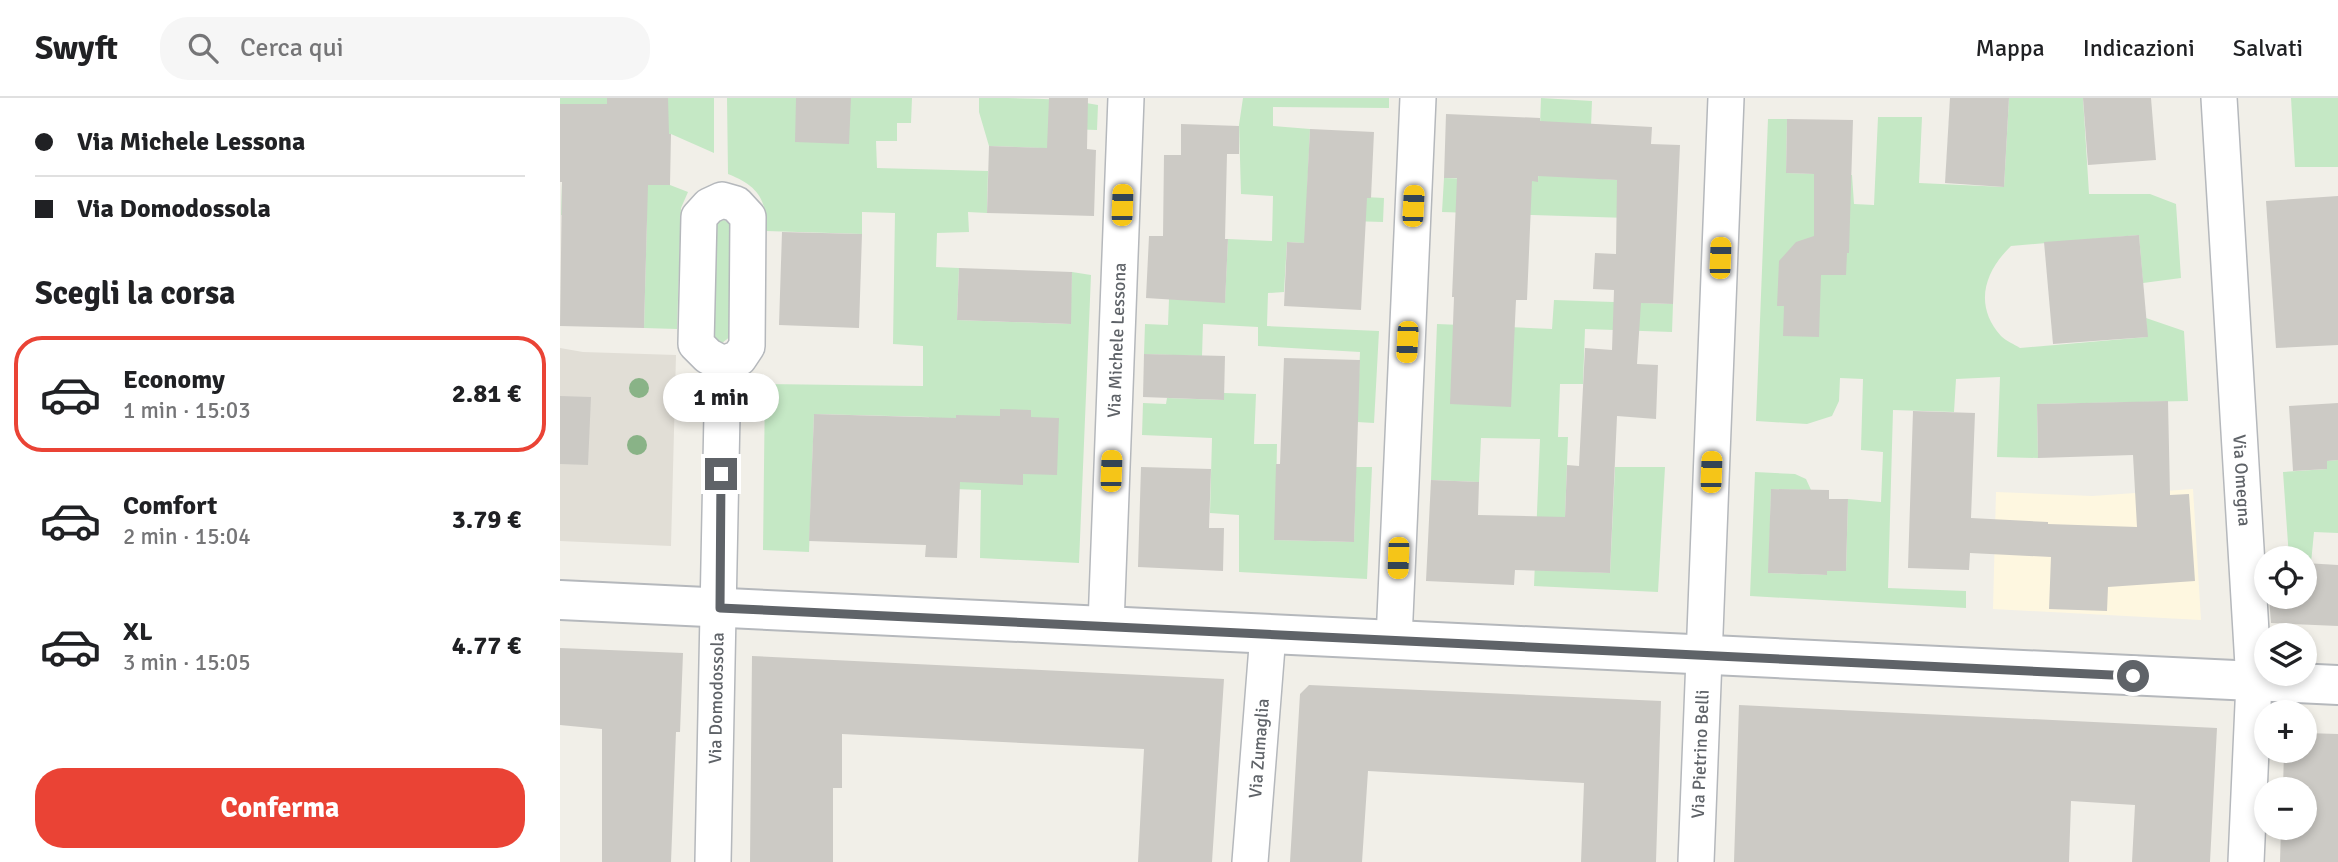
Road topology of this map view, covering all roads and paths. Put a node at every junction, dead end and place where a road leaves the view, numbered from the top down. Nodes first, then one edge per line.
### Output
1 (1126, 98) edge
2 (1418, 98) edge
3 (1726, 98) edge
4 (2219, 98) edge
5 (723, 364) dead end
6 (560, 600) edge
7 (720, 608) junction
8 (1105, 625) junction
9 (1268, 634) junction
10 (1394, 640) junction
11 (1703, 654) junction
12 (2254, 682) junction
13 (2317, 684) edge
14 (2338, 685) edge
15 (713, 862) edge
16 (1250, 862) edge
17 (1696, 862) edge
18 (2246, 862) edge

1 - 8 street, Via Michele Lessona
2 - 10 street
3 - 11 street, Via Pietrino Belli
4 - 12 street, Via Omegna
5 - 7 street, Via Domodossola
6 - 7 street
7 - 8 street
7 - 15 street, Via Domodossola
8 - 9 street
9 - 10 street
9 - 16 street, Via Zumaglia
10 - 11 street
11 - 12 street
11 - 17 street, Via Pietrino Belli
12 - 18 street, Via Omegna
13 - 14 street

